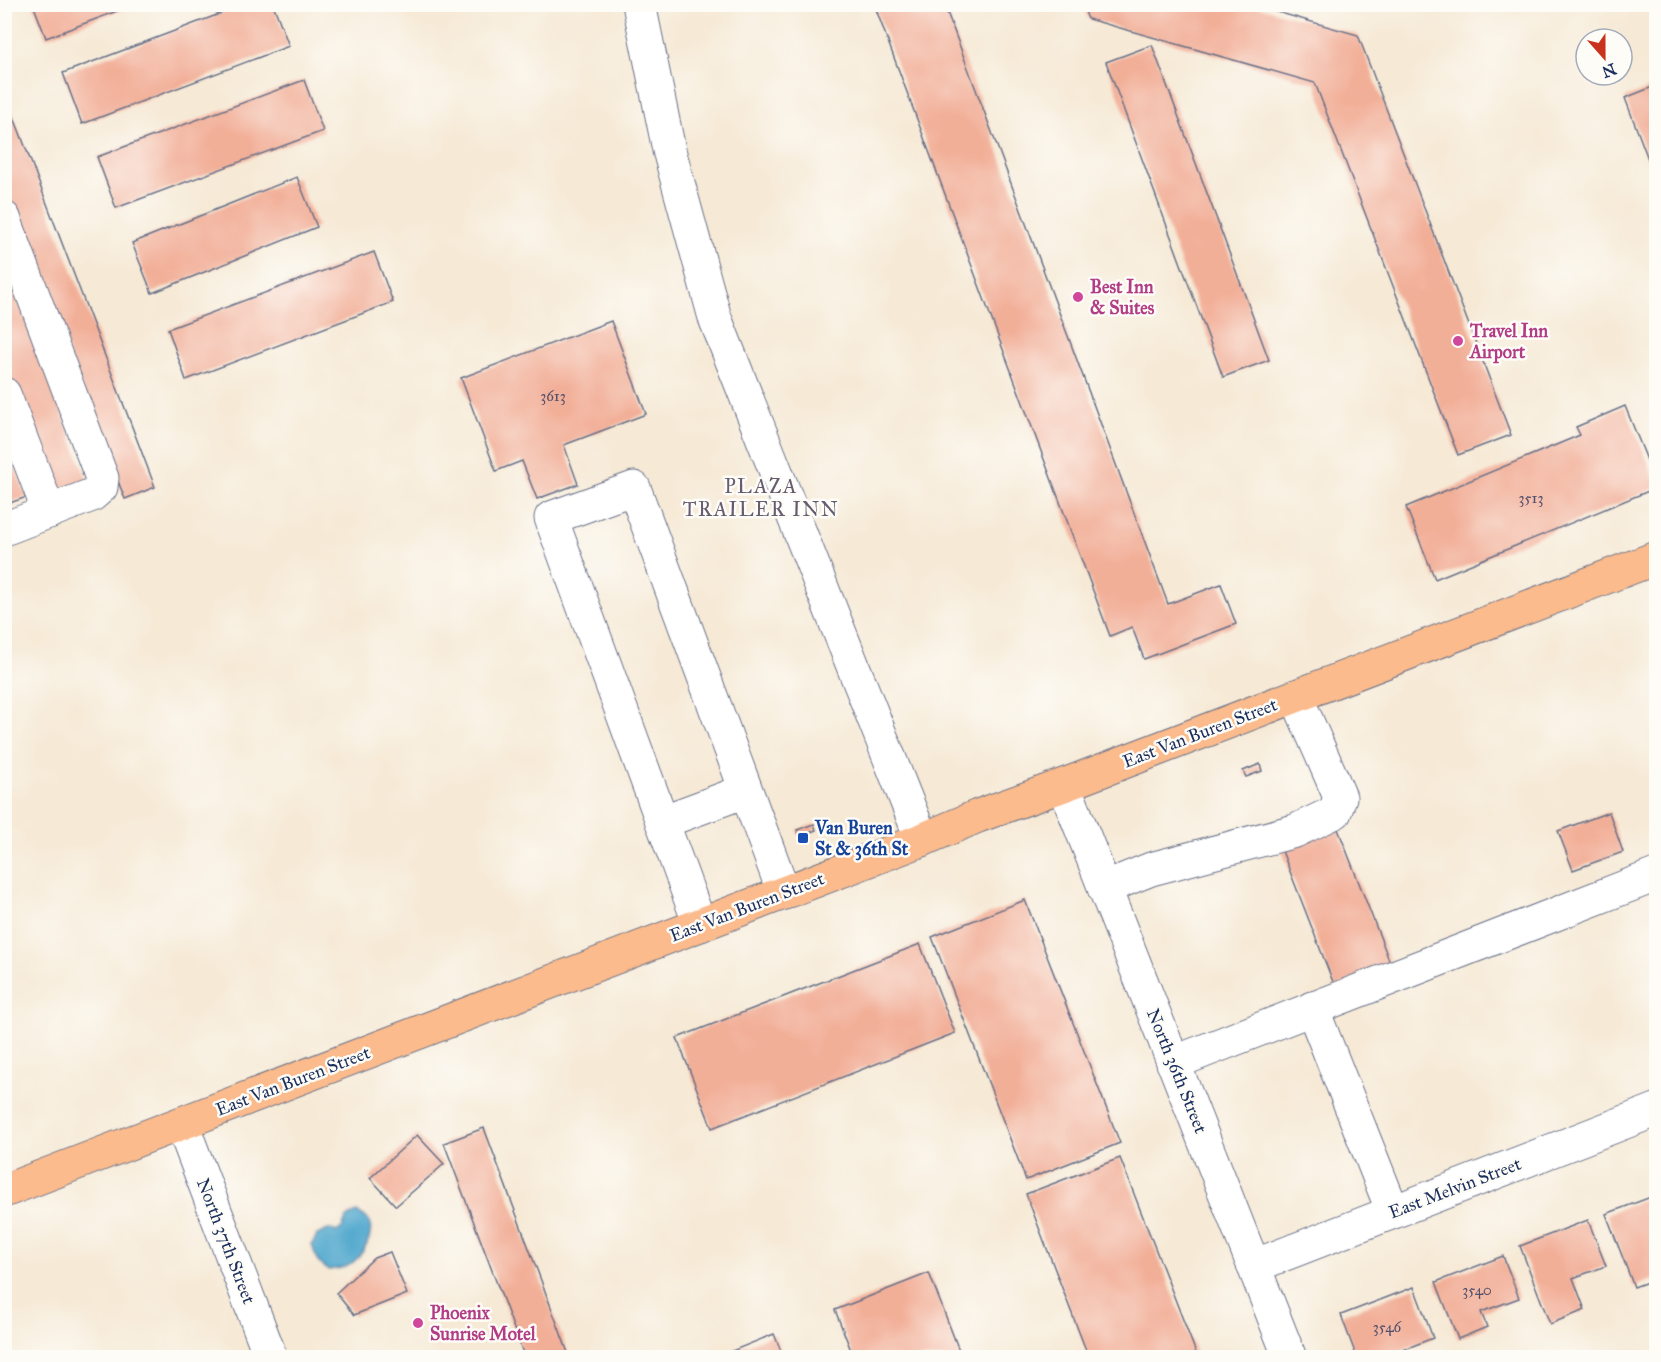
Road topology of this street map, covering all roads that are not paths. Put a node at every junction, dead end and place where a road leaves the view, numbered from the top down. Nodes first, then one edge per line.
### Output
1 (639, 4) edge
2 (4, 218) edge
3 (4, 394) edge
4 (49, 512) junction
5 (4, 529) edge
6 (1656, 558) edge
7 (1296, 696) junction
8 (1064, 785) junction
9 (746, 791) junction
10 (662, 822) junction
11 (922, 840) junction
12 (1654, 882) edge
13 (1104, 888) junction
14 (784, 893) junction
15 (700, 925) junction
16 (1312, 1008) junction
17 (1173, 1063) junction
18 (1656, 1110) edge
19 (182, 1124) junction
20 (4, 1191) edge
21 (1393, 1212) junction
22 (1254, 1266) junction
23 (271, 1358) edge
24 (1290, 1358) edge

1 - 11 street
2 - 4 street
3 - 4 street
4 - 5 street
6 - 7 main road, East Van Buren Street
7 - 8 main road, East Van Buren Street
7 - 13 street
8 - 11 main road, East Van Buren Street
8 - 13 street, North 36th Street
9 - 10 street
9 - 10 street
9 - 14 street
10 - 15 street
11 - 14 main road, East Van Buren Street
12 - 16 street
13 - 17 street, North 36th Street
14 - 15 main road, East Van Buren Street
15 - 19 main road, East Van Buren Street
16 - 17 street
16 - 21 street
17 - 22 street, North 36th Street
18 - 21 street, East Melvin Street
19 - 20 main road, East Van Buren Street
19 - 23 street, North 37th Street
21 - 22 street, East Melvin Street
22 - 24 street, North 36th Street

